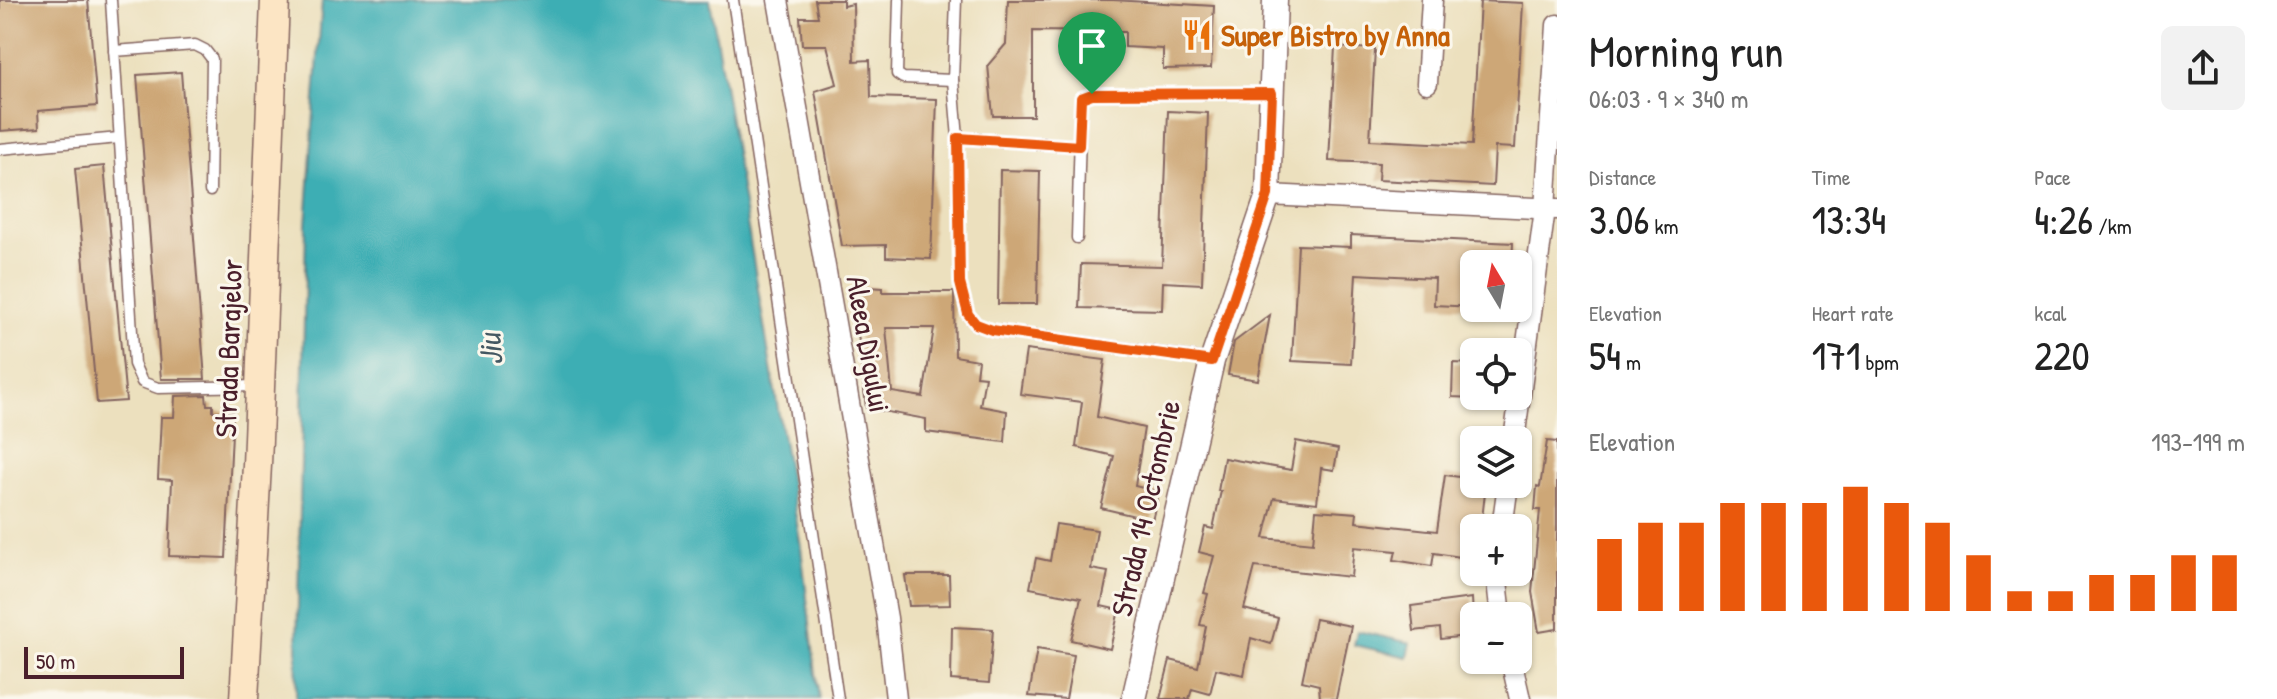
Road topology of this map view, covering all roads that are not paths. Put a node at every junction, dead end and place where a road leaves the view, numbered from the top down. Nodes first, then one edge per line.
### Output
1 (111, 0) edge
2 (275, 0) edge
3 (733, 0) edge
4 (778, 0) edge
5 (899, 0) edge
6 (956, 0) edge
7 (1275, 0) edge
8 (1432, 0) edge
9 (1557, 25) edge
10 (114, 51) junction
11 (953, 80) junction
12 (1427, 83) dead end
13 (1272, 93) junction
14 (119, 138) junction
15 (958, 138) junction
16 (1079, 146) junction
17 (0, 149) edge
18 (210, 191) dead end
19 (1268, 195) junction
20 (1551, 209) edge
21 (1077, 238) dead end
22 (1212, 361) junction
23 (260, 386) junction
24 (1516, 426) edge
25 (1514, 674) edge
26 (244, 699) edge
27 (838, 699) edge
28 (896, 699) edge
29 (1134, 699) edge
30 (1520, 699) edge

1 - 10 lane
2 - 23 main road, Strada Barajelor
3 - 27 lane
4 - 28 street, Aleea Digului
5 - 11 lane
6 - 11 lane
7 - 13 street, Strada 14 Octombrie
8 - 12 street
9 - 20 street
10 - 14 lane
10 - 18 lane
11 - 15 lane
13 - 16 lane
13 - 19 street, Strada 14 Octombrie
14 - 17 lane
14 - 23 lane
15 - 16 lane
15 - 22 lane
16 - 21 lane
19 - 20 street
19 - 22 street, Strada 14 Octombrie
20 - 24 street
22 - 29 street, Strada 14 Octombrie
23 - 26 main road, Strada Barajelor
25 - 30 street

